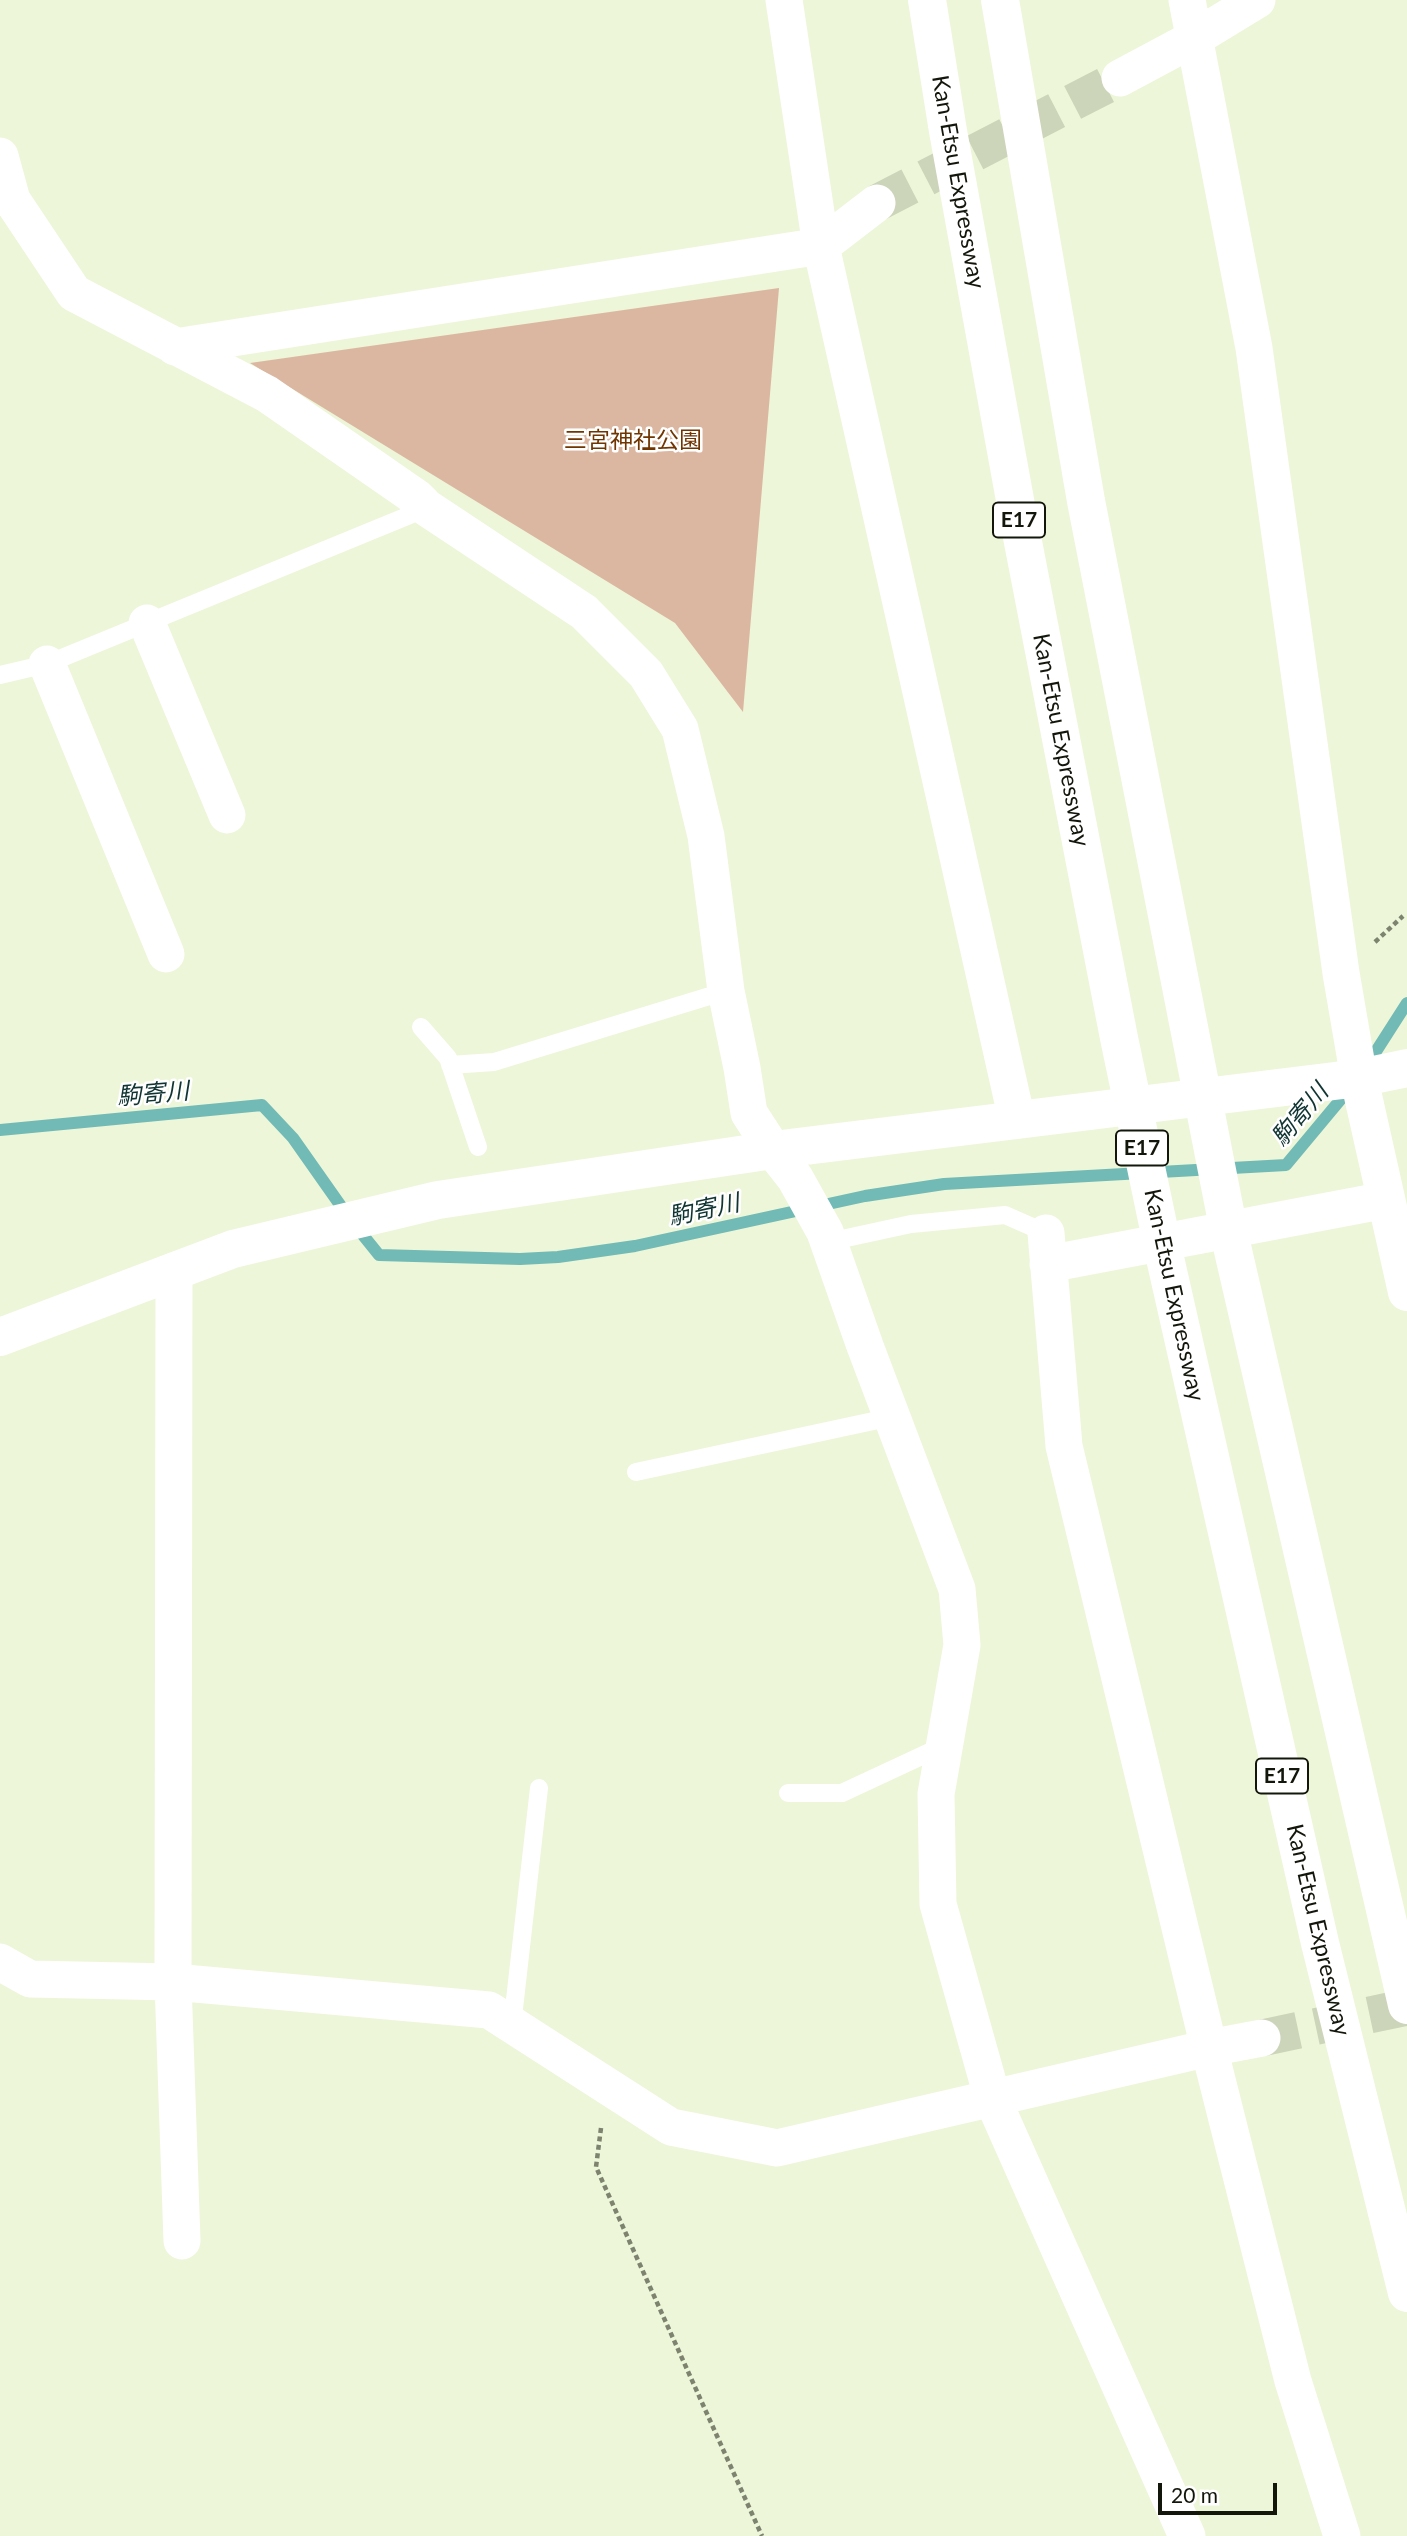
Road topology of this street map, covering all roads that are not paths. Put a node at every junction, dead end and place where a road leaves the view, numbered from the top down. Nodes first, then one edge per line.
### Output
1 (784, 0) edge
2 (927, 0) edge
3 (1000, 0) edge
4 (1187, 0) edge
5 (1257, 0) edge
6 (1193, 38) junction
7 (1120, 78) tunnel mouth
8 (0, 156) edge
9 (877, 203) tunnel mouth
10 (821, 246) junction
11 (175, 347) junction
12 (427, 508) junction
13 (147, 623) junction
14 (47, 664) junction
15 (0, 675) edge
16 (227, 816) dead end
17 (166, 954) dead end
18 (726, 991) junction
19 (421, 1027) dead end
20 (450, 1065) junction
21 (1407, 1068) edge
22 (1359, 1078) junction
23 (1017, 1119) junction
24 (478, 1147) dead end
25 (784, 1164) junction
26 (1386, 1200) junction
27 (826, 1237) junction
28 (1047, 1248) junction
29 (174, 1271) junction
30 (1407, 1292) edge
31 (0, 1337) edge
32 (892, 1417) junction
33 (636, 1472) dead end
34 (945, 1745) junction
35 (539, 1788) dead end
36 (788, 1793) dead end
37 (0, 1962) edge
38 (173, 1982) junction
39 (1407, 2005) edge
40 (512, 2026) junction
41 (1262, 2038) tunnel mouth
42 (1209, 2048) junction
43 (993, 2100) junction
44 (182, 2241) dead end
45 (1407, 2293) edge
46 (1187, 2536) edge
47 (1342, 2536) edge

1 - 10 street
2 - 45 main road, Kan-Etsu Expressway / E17
3 - 39 main road
4 - 6 street
5 - 6 street
6 - 7 street
6 - 22 street
8 - 11 street
9 - 10 street
10 - 11 street
10 - 23 street
11 - 12 street
12 - 13 lane
12 - 18 street
13 - 14 lane
13 - 16 street
14 - 15 lane
14 - 17 street
18 - 20 lane
18 - 25 street
19 - 20 lane
20 - 24 lane
21 - 22 main road
22 - 23 main road
22 - 26 main road
23 - 25 main road
25 - 27 street
25 - 29 main road
26 - 28 street
26 - 30 main road
27 - 28 lane
27 - 32 street
28 - 42 street
29 - 31 main road
29 - 38 street
32 - 33 lane
32 - 34 street
34 - 36 lane
34 - 43 street
35 - 40 lane
37 - 38 street
38 - 40 street
38 - 44 street
40 - 43 street
41 - 42 street
42 - 43 street
42 - 47 street
43 - 46 street

